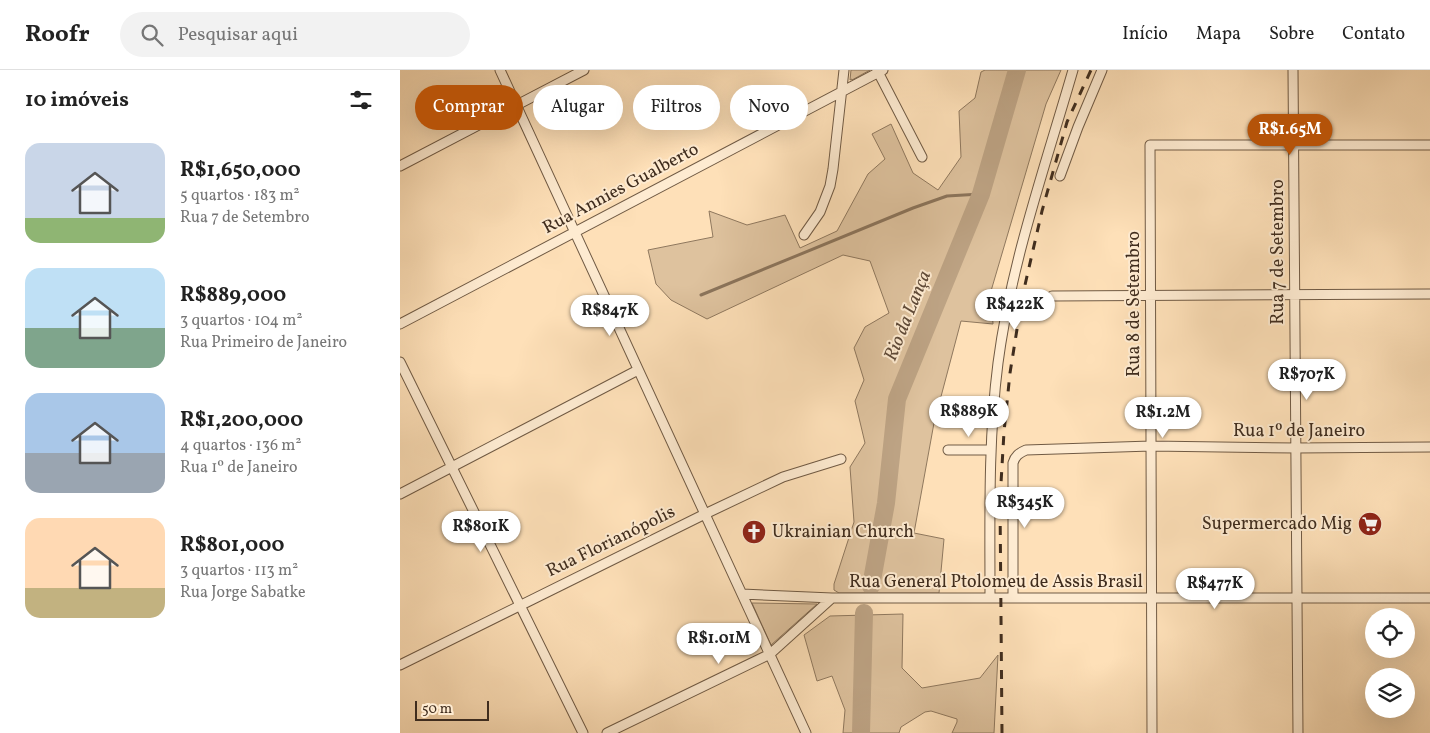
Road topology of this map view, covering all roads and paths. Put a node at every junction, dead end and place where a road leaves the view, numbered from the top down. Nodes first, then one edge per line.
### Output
1 (500, 70) edge
2 (584, 70) edge
3 (844, 70) edge
4 (1073, 70) edge
5 (1102, 70) edge
6 (1294, 70) edge
7 (879, 71) edge
8 (507, 85) edge
9 (841, 92) junction
10 (523, 102) edge
11 (523, 121) edge
12 (470, 130) edge
13 (1294, 144) junction
14 (1430, 145) edge
15 (922, 157) dead end
16 (400, 166) edge
17 (1060, 176) dead end
18 (574, 232) junction
19 (804, 235) dead end
20 (1430, 294) edge
21 (1295, 295) junction
22 (1052, 296) dead end
23 (1150, 296) junction
24 (400, 324) edge
25 (400, 362) edge
26 (638, 370) junction
27 (1151, 446) junction
28 (1430, 447) edge
29 (1296, 448) junction
30 (948, 450) dead end
31 (991, 450) junction
32 (842, 459) dead end
33 (452, 467) junction
34 (400, 494) edge
35 (705, 514) junction
36 (742, 594) junction
37 (832, 598) junction
38 (990, 598) junction
39 (1013, 598) junction
40 (1151, 598) junction
41 (1297, 598) junction
42 (1430, 598) edge
43 (520, 605) junction
44 (770, 654) junction
45 (400, 665) edge
46 (583, 733) edge
47 (607, 733) edge
48 (806, 733) edge
49 (1152, 733) edge
50 (1298, 733) edge

1 - 8 street
2 - 10 street
3 - 9 street
4 - 31 street
5 - 17 street
6 - 13 street, Rua 7 de Setembro
7 - 9 street, Rua Annies Gualberto
7 - 15 street
9 - 18 street, Rua Annies Gualberto
9 - 19 street
11 - 18 street
12 - 16 street
13 - 14 street
13 - 21 street, Rua 7 de Setembro
13 - 23 street, Rua 8 de Setembro
18 - 24 street, Rua Annies Gualberto
18 - 26 street
20 - 21 street
21 - 23 street
21 - 29 street, Rua 7 de Setembro
22 - 23 street
23 - 27 street, Rua 8 de Setembro
25 - 33 street
26 - 33 street
26 - 35 street
27 - 29 street, Rua 1º de Janeiro
27 - 39 street, Rua 1º de Janeiro
27 - 40 street, Rua 8 de Setembro
28 - 29 street, Rua 1º de Janeiro
29 - 41 street, Rua 7 de Setembro
30 - 31 street
31 - 38 street
32 - 35 street, Rua Florianópolis
33 - 34 street
33 - 43 street
35 - 36 street
35 - 43 street, Rua Florianópolis
36 - 37 street, Rua General Ptolomeu de Assis Brasil
36 - 44 street
37 - 38 street, Rua General Ptolomeu de Assis Brasil
37 - 44 street
38 - 39 street, Rua General Ptolomeu de Assis Brasil
39 - 40 street, Rua General Ptolomeu de Assis Brasil
40 - 41 street, Rua General Ptolomeu de Assis Brasil
40 - 49 street, Rua 8 de Setembro
41 - 42 street, Rua General Ptolomeu de Assis Brasil
41 - 50 street, Rua 7 de Setembro
43 - 45 street, Rua Florianópolis
43 - 46 street
44 - 47 street
44 - 48 street

